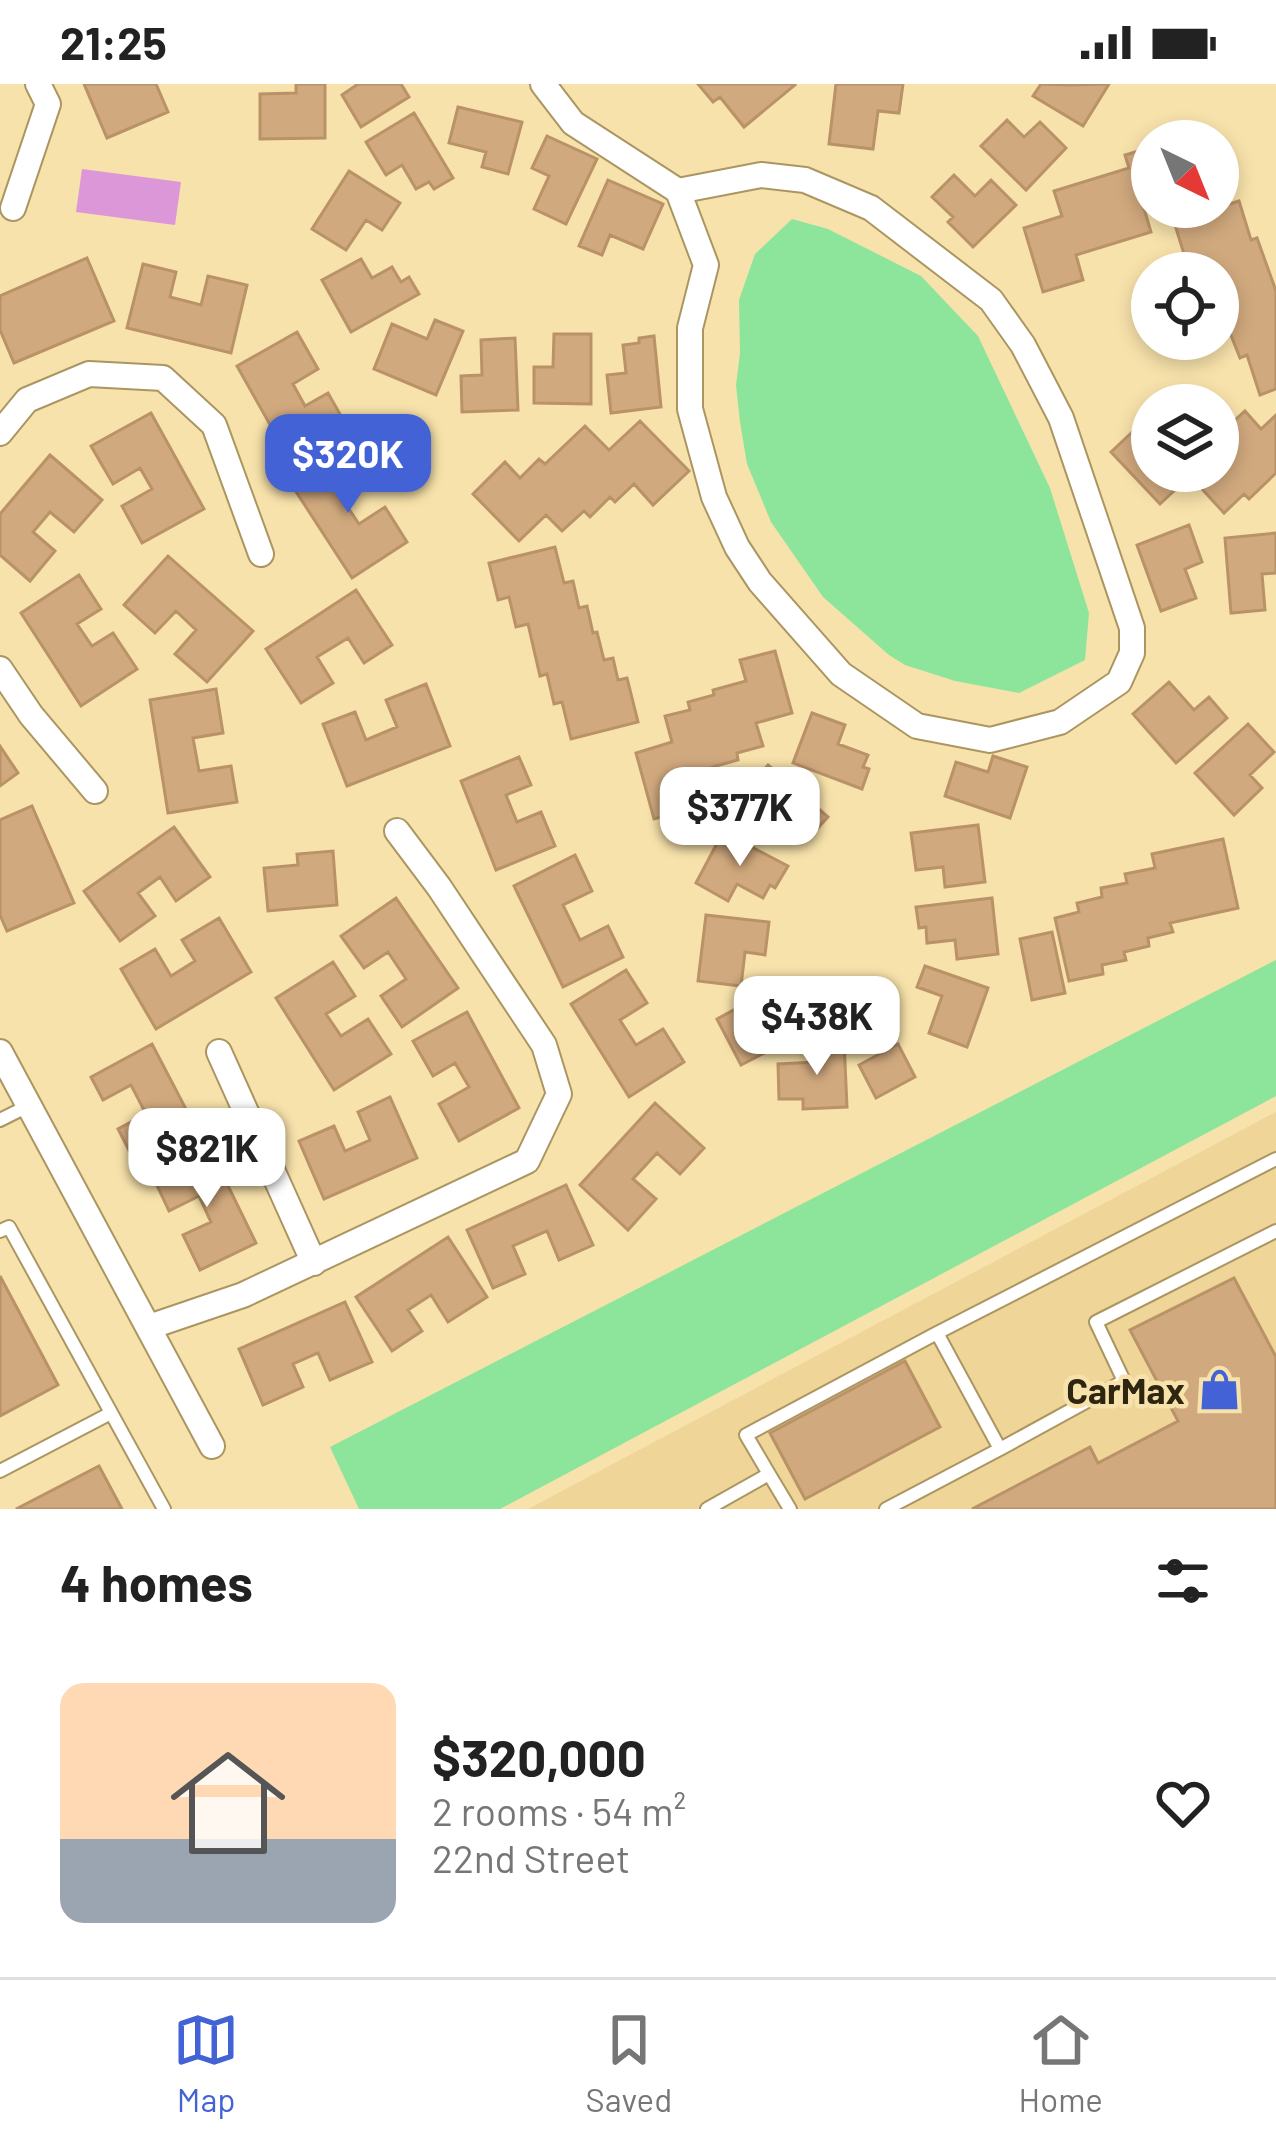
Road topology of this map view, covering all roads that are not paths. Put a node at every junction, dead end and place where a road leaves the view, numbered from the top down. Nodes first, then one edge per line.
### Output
1 (38, 84) edge
2 (542, 84) edge
3 (678, 191) junction
4 (13, 208) dead end
5 (0, 433) edge
6 (261, 554) dead end
7 (0, 669) edge
8 (95, 791) dead end
9 (397, 831) dead end
10 (0, 1052) edge
11 (219, 1052) dead end
12 (28, 1106) junction
13 (0, 1120) edge
14 (1276, 1159) edge
15 (0, 1231) edge
16 (1276, 1231) edge
17 (314, 1263) junction
18 (149, 1327) junction
19 (937, 1333) junction
20 (111, 1413) junction
21 (212, 1446) dead end
22 (1000, 1449) junction
23 (0, 1471) edge
24 (769, 1474) junction
25 (164, 1509) edge
26 (707, 1509) edge
27 (790, 1509) edge
28 (886, 1509) edge

1 - 4 street
2 - 3 street
3 - 3 street
5 - 6 street
7 - 8 street
9 - 17 street
10 - 12 street
11 - 17 street
12 - 13 lane
12 - 18 street
14 - 19 lane
15 - 20 lane
16 - 22 lane
17 - 18 street
18 - 21 street
19 - 22 lane
19 - 24 lane
20 - 23 lane
20 - 25 lane
22 - 28 lane
24 - 26 lane
24 - 27 lane

